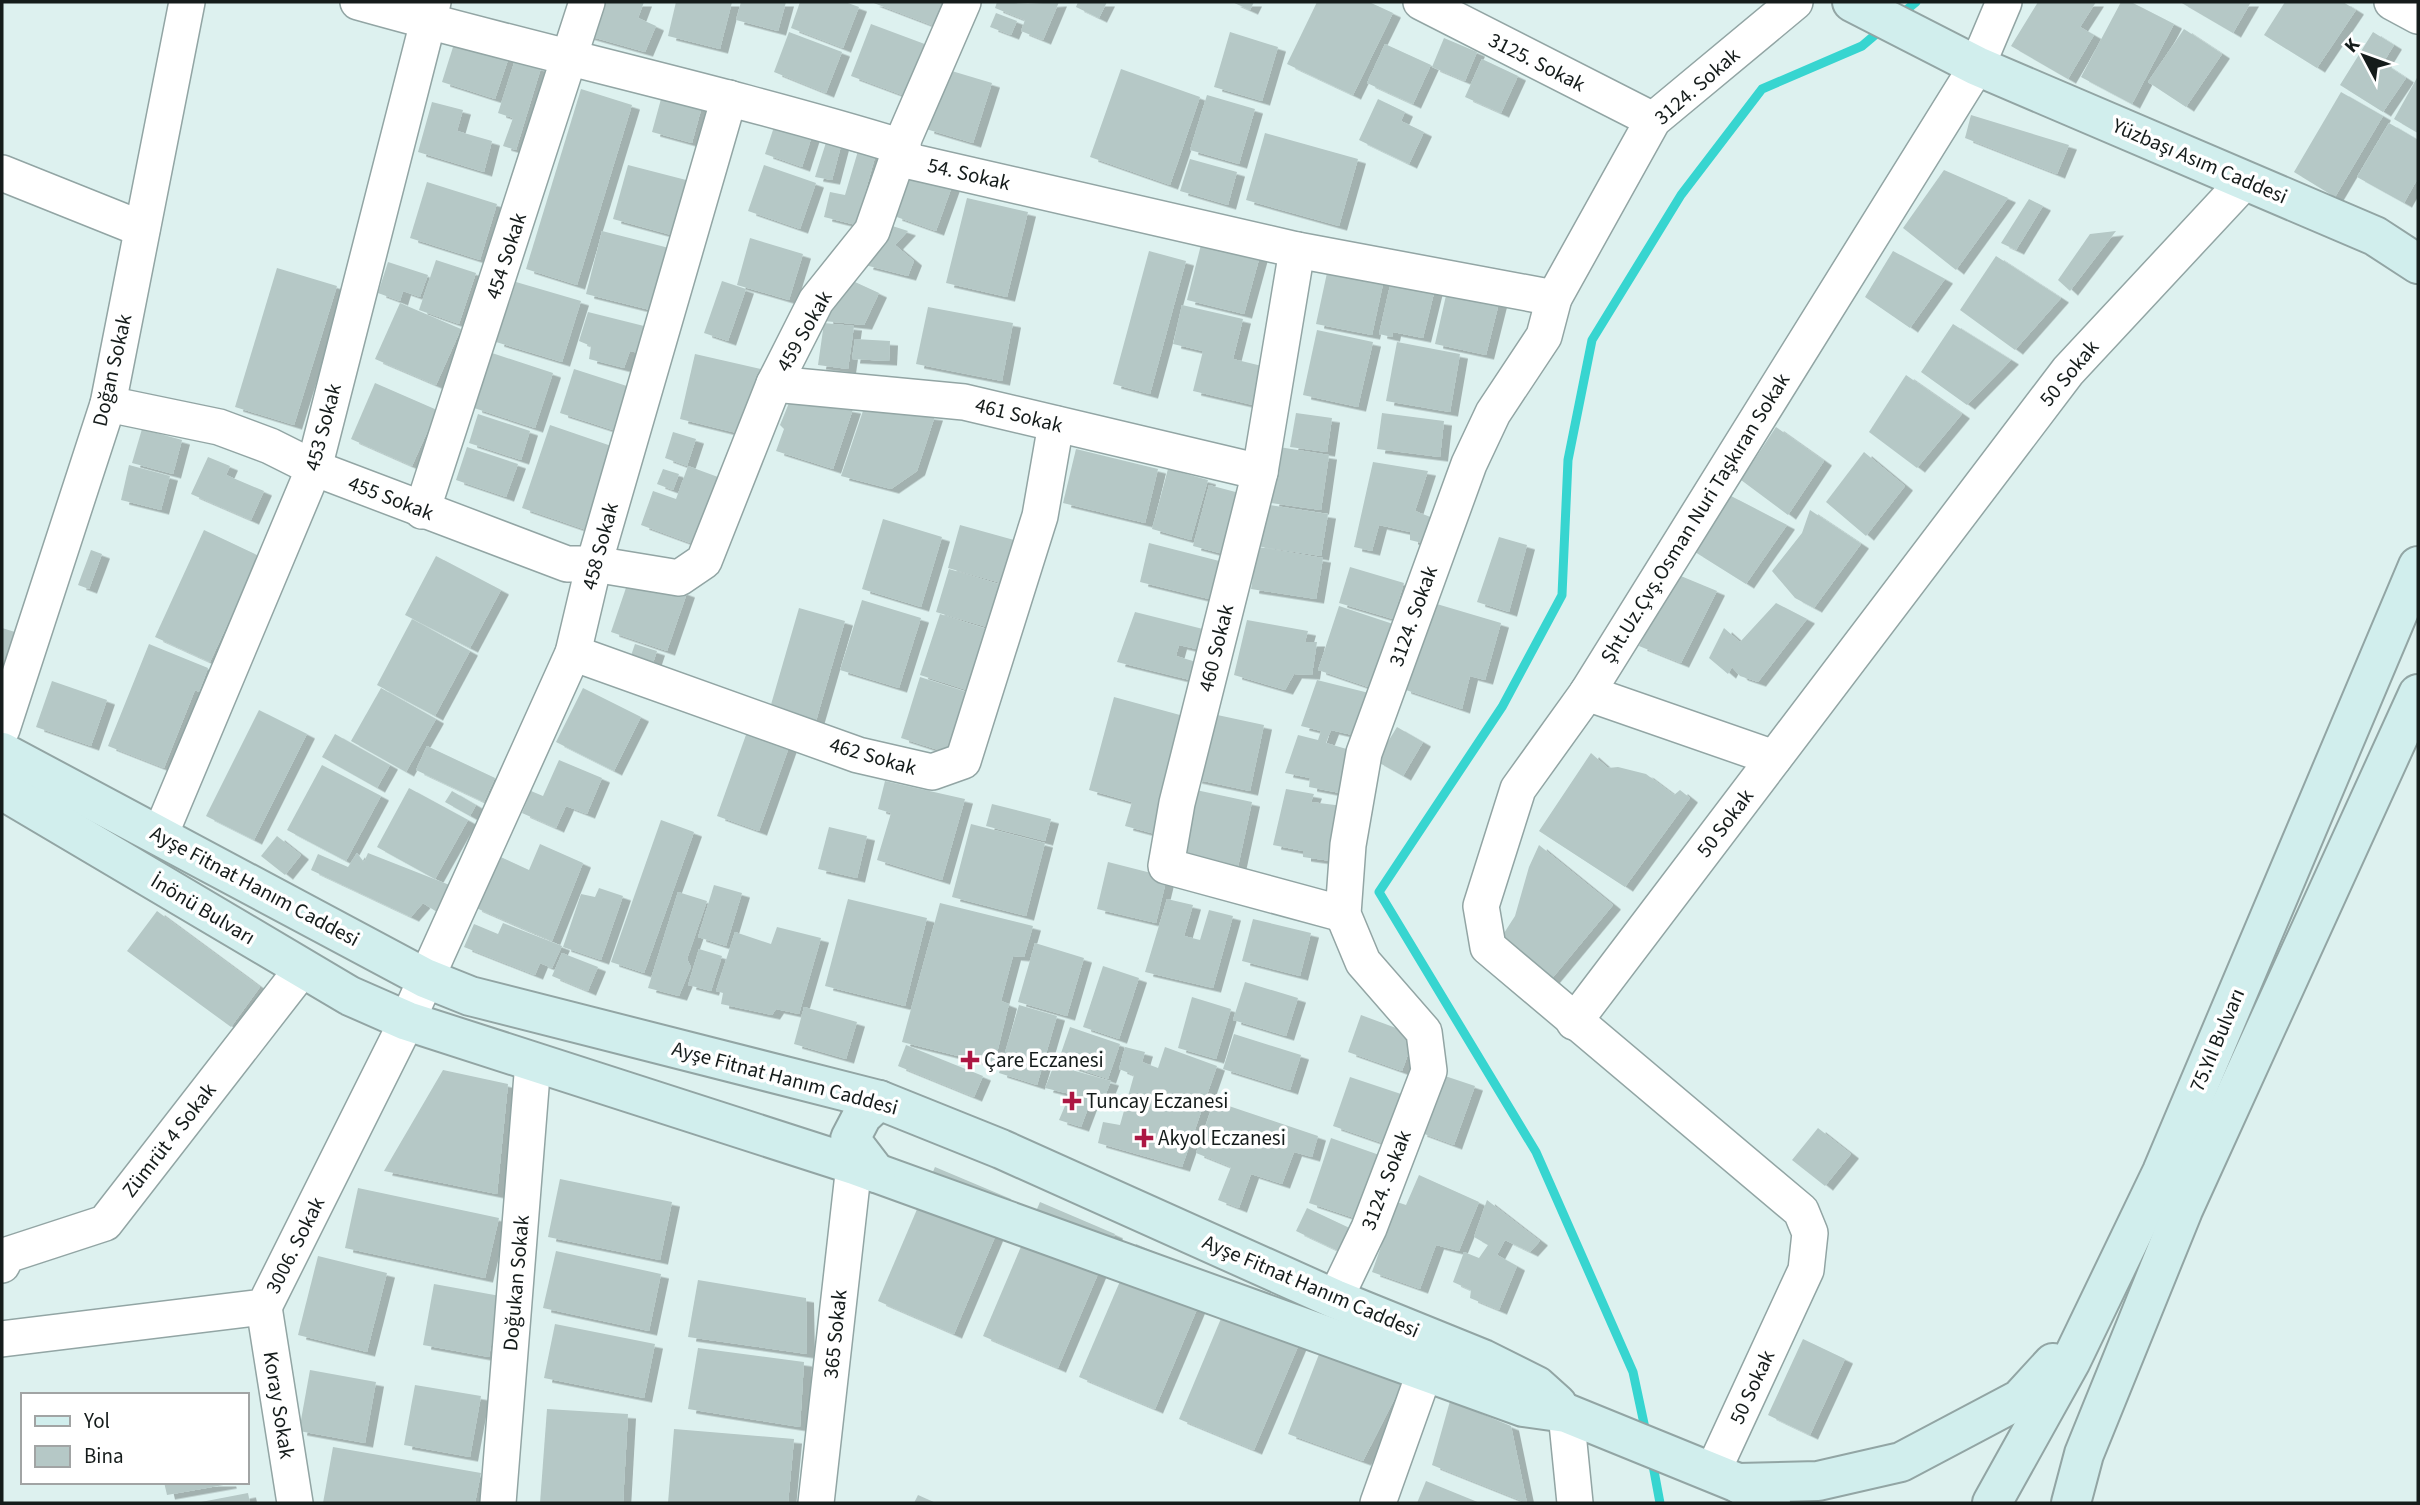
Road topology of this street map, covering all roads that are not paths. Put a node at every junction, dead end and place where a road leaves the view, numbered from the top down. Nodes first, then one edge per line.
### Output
1 (187, 2) edge
2 (358, 2) edge
3 (587, 2) edge
4 (963, 2) edge
5 (1421, 2) edge
6 (1795, 2) edge
7 (1852, 2) edge
8 (2004, 2) edge
9 (2392, 2) edge
10 (430, 11) edge
11 (2418, 16) edge
12 (571, 57) junction
13 (1961, 58) junction
14 (729, 97) junction
15 (1653, 120) junction
16 (902, 147) junction
17 (2, 173) edge
18 (2245, 181) junction
19 (142, 229) junction
20 (1297, 250) junction
21 (2418, 264) edge
22 (1554, 298) junction
23 (774, 384) junction
24 (108, 404) junction
25 (1056, 424) junction
26 (314, 468) junction
27 (1259, 472) junction
28 (422, 511) junction
29 (594, 564) junction
30 (2418, 566) edge
31 (573, 653) junction
32 (1587, 693) junction
33 (2418, 694) edge
34 (2, 729) edge
35 (2, 752) edge
36 (1774, 758) junction
37 (2, 790) edge
38 (160, 835) junction
39 (1343, 914) junction
40 (303, 968) junction
41 (425, 978) junction
42 (407, 1021) junction
43 (1574, 1023) junction
44 (533, 1062) junction
45 (879, 1100) junction
46 (865, 1169) junction
47 (2, 1265) edge
48 (1335, 1299) junction
49 (264, 1307) junction
50 (2088, 1326) junction
51 (2, 1339) edge
52 (1424, 1371) junction
53 (1566, 1413) junction
54 (1756, 1491) edge
55 (295, 1503) edge
56 (498, 1503) edge
57 (816, 1503) edge
58 (1378, 1503) edge
59 (1575, 1503) edge
60 (1992, 1503) edge
61 (2071, 1503) edge

1 - 19 street, Doğan Sokak
2 - 10 street, 54. Sokak
3 - 12 street, 454 Sokak
4 - 16 street, 459 Sokak
5 - 15 street, 3125. Sokak
6 - 15 street, 3124. Sokak
7 - 13 main road, Yüzbaşı Asım Caddesi
8 - 13 street, Şht.Uz.Çvş.Osman Nuri Taşkıran Sokak
9 - 11 street
10 - 12 street, 54. Sokak
10 - 26 street, 453 Sokak
12 - 14 street, 54. Sokak
12 - 28 street, 454 Sokak
13 - 18 main road, Yüzbaşı Asım Caddesi
13 - 32 street, Şht.Uz.Çvş.Osman Nuri Taşkıran Sokak
14 - 16 street, 54. Sokak
14 - 29 street, 458 Sokak
15 - 22 street, 3124. Sokak
16 - 20 street, 54. Sokak
16 - 23 street, 459 Sokak
17 - 19 street
18 - 21 main road, Yüzbaşı Asım Caddesi
18 - 36 street, 50 Sokak
19 - 24 street, Doğan Sokak
20 - 22 street, 54. Sokak
20 - 27 street, 460 Sokak
22 - 39 street, 3124. Sokak
23 - 25 street, 461 Sokak
23 - 29 street, 459 Sokak
24 - 26 street, 455 Sokak
24 - 34 street, Doğan Sokak
25 - 27 street, 461 Sokak
25 - 31 street, 462 Sokak
26 - 28 street, 455 Sokak
26 - 38 street, 453 Sokak
27 - 39 street, 460 Sokak
28 - 29 street, 455 Sokak
29 - 31 street, 458 Sokak
30 - 50 main road, 75.Yıl Bulvarı
31 - 41 street, 458 Sokak
32 - 36 street
32 - 43 street, Şht.Uz.Çvş.Osman Nuri Taşkıran Sokak
33 - 61 main road, 75.Yıl Bulvarı
35 - 38 main road, Ayşe Fitnat Hanım Caddesi
36 - 43 street, 50 Sokak
37 - 40 main road, İnönü Bulvarı
38 - 41 main road, Ayşe Fitnat Hanım Caddesi
39 - 48 street, 3124. Sokak
40 - 42 main road, İnönü Bulvarı
40 - 47 street, Zümrüt 4 Sokak
41 - 42 street, 3006. Sokak
41 - 45 main road, Ayşe Fitnat Hanım Caddesi
42 - 44 main road, Ayşe Fitnat Hanım Caddesi
42 - 49 street, 3006. Sokak
43 - 54 street, 50 Sokak
44 - 46 main road, Ayşe Fitnat Hanım Caddesi
44 - 56 street, Doğukan Sokak
45 - 46 main road
45 - 48 main road, Ayşe Fitnat Hanım Caddesi
46 - 52 main road, Ayşe Fitnat Hanım Caddesi
46 - 57 street, 365 Sokak
48 - 53 main road, Ayşe Fitnat Hanım Caddesi
49 - 51 street, 3006. Sokak
49 - 55 street, Koray Sokak
50 - 54 main road
50 - 60 main road, 75.Yıl Bulvarı
52 - 53 main road, Ayşe Fitnat Hanım Caddesi
52 - 58 street
53 - 54 main road, Ayşe Fitnat Hanım Caddesi
53 - 59 street

